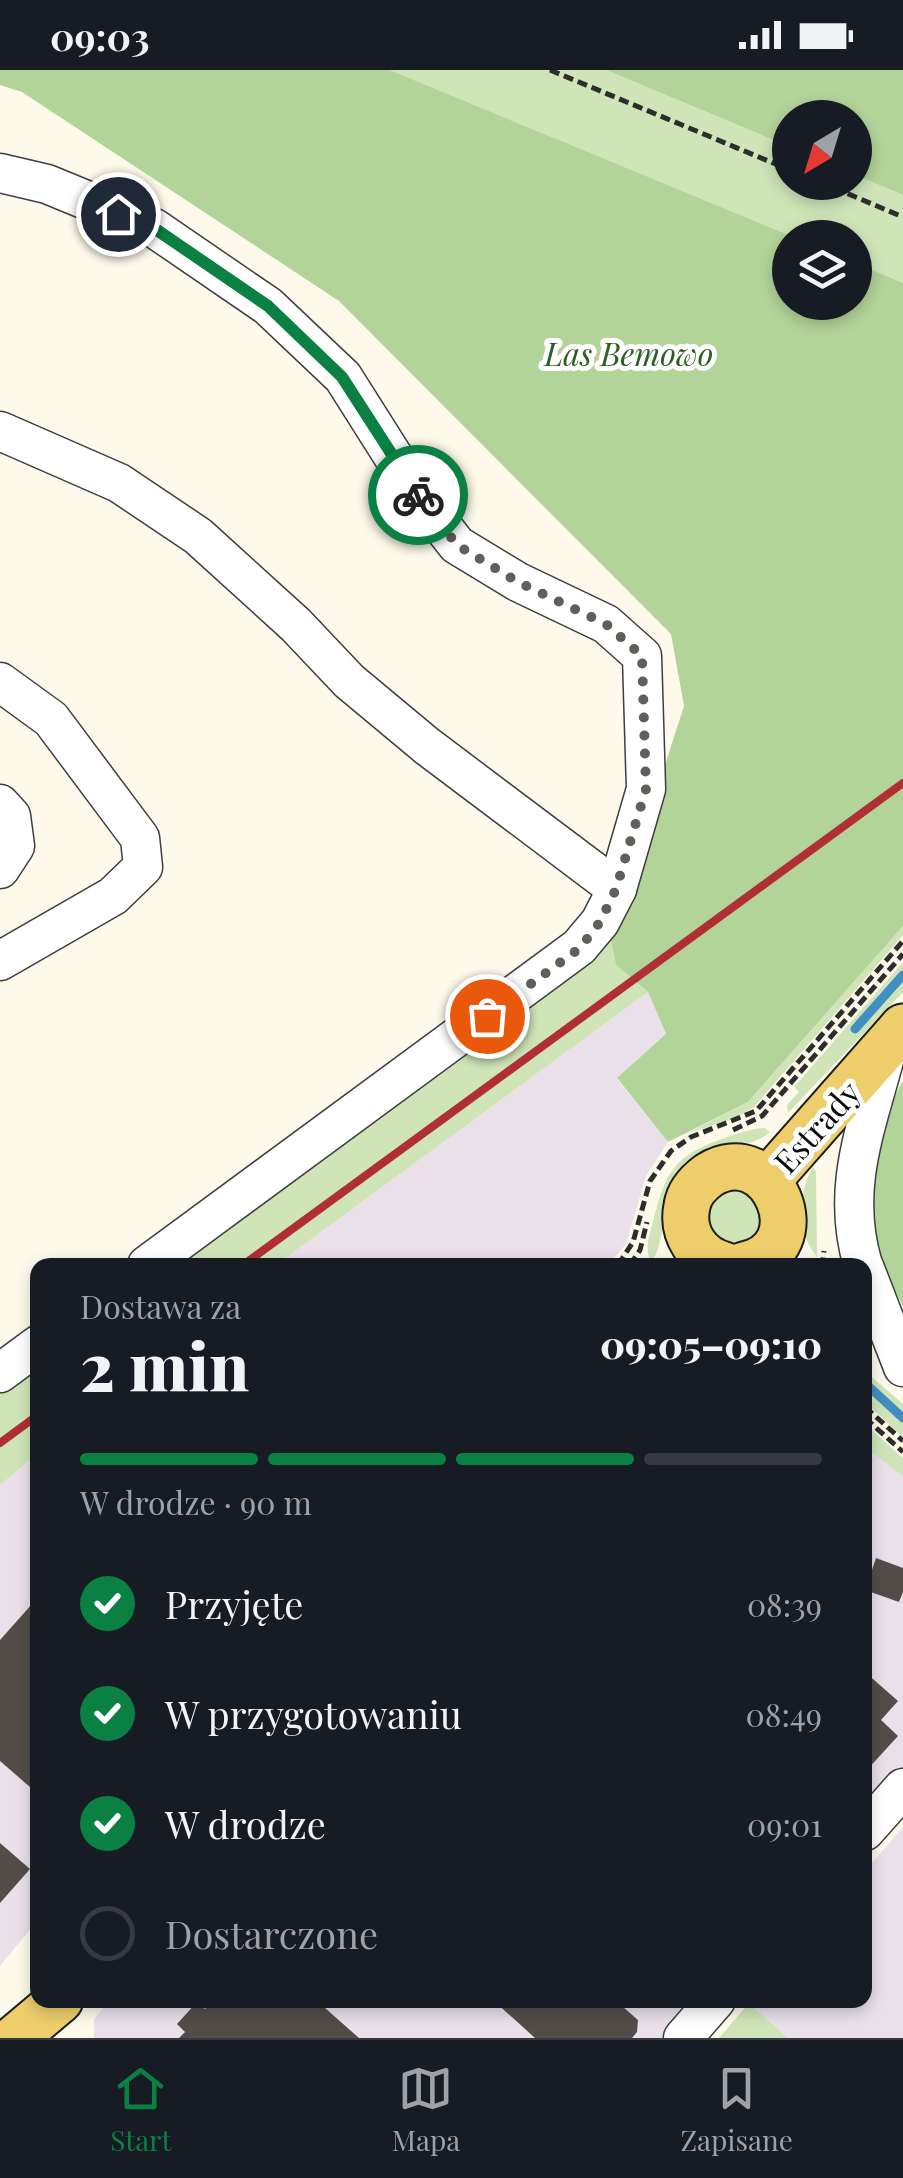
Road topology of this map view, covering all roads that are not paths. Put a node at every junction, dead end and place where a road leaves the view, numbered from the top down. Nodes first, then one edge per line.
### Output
1 (0, 173) edge
2 (0, 431) edge
3 (0, 682) edge
4 (0, 804) edge
5 (0, 869) edge
6 (616, 889) junction
7 (0, 961) edge
8 (896, 1036) edge
9 (768, 1180) junction
10 (157, 1258) edge
11 (731, 1258) edge
12 (742, 1258) edge
13 (863, 1258) edge
14 (872, 1288) edge
15 (872, 1340) edge
16 (30, 1351) edge
17 (903, 1368) edge
18 (0, 1373) edge
19 (903, 1788) edge
20 (872, 1823) edge
21 (30, 2001) edge
22 (50, 2008) edge
23 (709, 2008) edge
24 (5, 2038) edge
25 (14, 2038) edge
26 (683, 2038) edge

1 - 6 street
2 - 6 street
3 - 7 street
4 - 5 street
6 - 10 street
8 - 9 main road, Estrady
8 - 13 street
9 - 11 main road
9 - 12 main road
14 - 17 street
15 - 17 street
16 - 18 street
19 - 20 street
21 - 24 main road
22 - 25 main road
23 - 26 street

